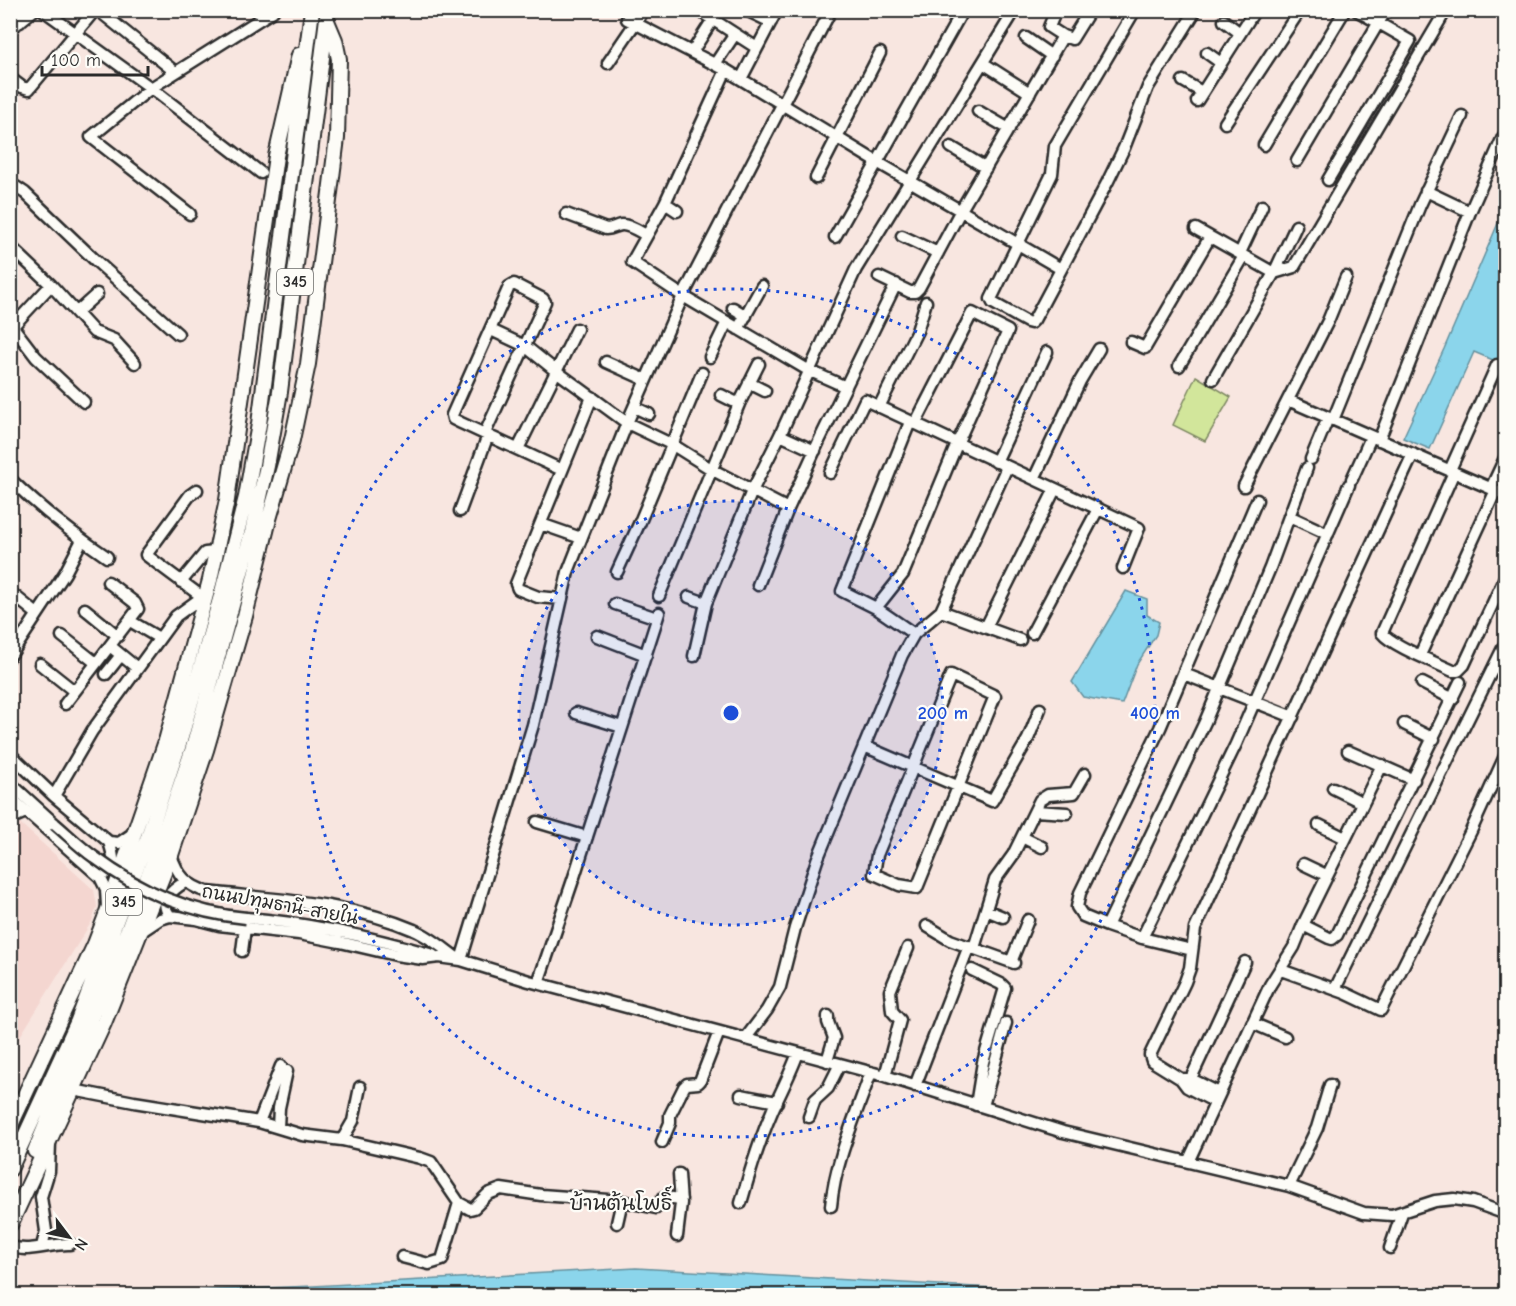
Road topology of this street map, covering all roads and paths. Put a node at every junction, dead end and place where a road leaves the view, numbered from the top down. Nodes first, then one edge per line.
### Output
1 (12, 10) edge
2 (34, 10) edge
3 (43, 10) edge
4 (97, 10) edge
5 (644, 10) edge
6 (698, 10) edge
7 (777, 10) edge
8 (831, 10) edge
9 (963, 10) edge
10 (1015, 10) edge
11 (1056, 10) edge
12 (1090, 10) edge
13 (1135, 10) edge
14 (1196, 10) edge
15 (1255, 10) edge
16 (1300, 10) edge
17 (1345, 10) edge
18 (1356, 10) edge
19 (1386, 10) edge
20 (1446, 10) edge
21 (273, 11) edge
22 (748, 11) edge
23 (312, 14) edge
24 (716, 15) edge
25 (327, 16) edge
26 (631, 21) junction
27 (1224, 21) dead end
28 (771, 22) junction
29 (1378, 23) junction
30 (1240, 33) junction
31 (76, 34) junction
32 (735, 34) junction
33 (1063, 36) junction
34 (1026, 38) dead end
35 (757, 48) junction
36 (692, 52) junction
37 (1207, 52) dead end
38 (880, 53) dead end
39 (1052, 56) junction
40 (302, 60) junction
41 (608, 63) dead end
42 (983, 63) junction
43 (1221, 63) junction
44 (715, 64) junction
45 (726, 70) junction
46 (174, 71) junction
47 (10, 78) edge
48 (741, 79) junction
49 (1183, 81) dead end
50 (151, 88) junction
51 (1030, 93) junction
52 (783, 104) junction
53 (978, 111) dead end
54 (1462, 116) dead end
55 (1225, 123) dead end
56 (1009, 129) junction
57 (837, 137) junction
58 (1503, 137) dead end
59 (1264, 145) dead end
60 (951, 147) dead end
61 (1297, 161) dead end
62 (877, 162) junction
63 (986, 168) junction
64 (261, 173) dead end
65 (816, 178) dead end
66 (909, 180) junction
67 (1328, 180) dead end
68 (10, 189) edge
69 (1426, 191) junction
70 (665, 203) junction
71 (1262, 206) dead end
72 (960, 210) junction
73 (676, 211) dead end
74 (1470, 212) junction
75 (190, 214) dead end
76 (566, 214) dead end
77 (1296, 226) dead end
78 (1196, 229) dead end
79 (646, 235) junction
80 (902, 236) dead end
81 (835, 237) dead end
82 (1210, 237) junction
83 (1019, 245) junction
84 (10, 246) edge
85 (938, 254) junction
86 (1242, 254) junction
87 (1061, 269) junction
88 (1274, 273) junction
89 (879, 277) dead end
90 (1346, 277) dead end
91 (897, 284) junction
92 (51, 285) junction
93 (762, 286) dead end
94 (97, 294) dead end
95 (683, 296) junction
96 (926, 302) dead end
97 (733, 308) dead end
98 (77, 312) junction
99 (746, 316) junction
100 (727, 322) junction
101 (12, 324) edge
102 (577, 329) dead end
103 (738, 329) junction
104 (491, 330) junction
105 (178, 334) dead end
106 (1131, 342) dead end
107 (525, 346) junction
108 (1100, 349) dead end
109 (1047, 352) dead end
110 (710, 357) dead end
111 (606, 362) dead end
112 (135, 363) dead end
113 (759, 363) dead end
114 (1497, 365) dead end
115 (1179, 366) dead end
116 (808, 370) junction
117 (556, 371) junction
118 (702, 373) dead end
119 (1213, 379) dead end
120 (646, 380) junction
121 (749, 383) junction
122 (846, 387) junction
123 (765, 391) dead end
124 (721, 395) dead end
125 (592, 397) junction
126 (1288, 400) junction
127 (84, 402) dead end
128 (739, 404) junction
129 (634, 407) junction
130 (879, 407) junction
131 (649, 414) dead end
132 (1330, 419) junction
133 (627, 423) junction
134 (913, 423) junction
135 (486, 434) junction
136 (780, 435) junction
137 (1375, 439) junction
138 (957, 444) junction
139 (673, 445) junction
140 (518, 449) junction
141 (815, 451) junction
142 (1413, 454) junction
143 (1506, 456) edge
144 (996, 462) junction
145 (1006, 466) junction
146 (711, 469) junction
147 (562, 470) junction
148 (1452, 471) junction
149 (830, 473) dead end
150 (10, 479) edge
151 (1034, 479) junction
152 (1244, 486) dead end
153 (1055, 489) junction
154 (196, 490) dead end
155 (752, 491) junction
156 (1498, 491) edge
157 (1257, 500) dead end
158 (259, 503) junction
159 (788, 509) junction
160 (1098, 509) junction
161 (460, 511) dead end
162 (1289, 516) junction
163 (540, 524) junction
164 (1328, 534) junction
165 (581, 538) junction
166 (82, 540) junction
167 (216, 552) junction
168 (107, 557) dead end
169 (1123, 568) dead end
170 (616, 572) dead end
171 (1506, 575) edge
172 (108, 582) dead end
173 (181, 582) junction
174 (758, 585) dead end
175 (10, 592) edge
176 (235, 594) junction
177 (659, 596) dead end
178 (689, 597) dead end
179 (205, 599) junction
180 (562, 599) junction
181 (706, 603) junction
182 (615, 604) dead end
183 (876, 608) junction
184 (85, 609) dead end
185 (940, 611) junction
186 (37, 614) junction
187 (245, 616) junction
188 (130, 621) junction
189 (213, 626) junction
190 (986, 627) junction
191 (1032, 633) dead end
192 (914, 634) junction
193 (62, 636) dead end
194 (118, 636) junction
195 (597, 636) dead end
196 (159, 638) junction
197 (1020, 640) dead end
198 (1506, 642) edge
199 (110, 646) junction
200 (121, 655) junction
201 (646, 655) junction
202 (1420, 655) junction
203 (10, 656) edge
204 (190, 656) junction
205 (693, 656) dead end
206 (96, 663) junction
207 (40, 664) dead end
208 (137, 668) junction
209 (106, 674) dead end
210 (1184, 674) junction
211 (1460, 682) dead end
212 (1422, 683) dead end
213 (1220, 687) junction
214 (74, 691) junction
215 (1453, 699) junction
216 (1254, 702) junction
217 (64, 704) dead end
218 (1040, 709) dead end
219 (576, 713) dead end
220 (1293, 717) junction
221 (1404, 724) dead end
222 (622, 727) junction
223 (1434, 739) junction
224 (864, 746) junction
225 (1348, 751) dead end
226 (10, 754) edge
227 (1506, 754) edge
228 (1382, 765) junction
229 (913, 768) junction
230 (1085, 774) dead end
231 (1414, 780) junction
232 (10, 783) edge
233 (957, 786) junction
234 (1333, 788) dead end
235 (54, 796) junction
236 (10, 797) edge
237 (1363, 803) junction
238 (1035, 811) junction
239 (26, 812) junction
240 (1066, 813) dead end
241 (10, 819) edge
242 (537, 822) dead end
243 (1318, 825) dead end
244 (135, 832) junction
245 (587, 837) junction
246 (1022, 837) junction
247 (1345, 838) junction
248 (109, 842) junction
249 (1042, 847) dead end
250 (171, 855) junction
251 (1303, 864) dead end
252 (1326, 875) junction
253 (100, 877) junction
254 (185, 882) junction
255 (986, 910) junction
256 (170, 916) junction
257 (1004, 917) dead end
258 (105, 918) junction
259 (1028, 920) dead end
260 (245, 923) junction
261 (1303, 925) junction
262 (275, 926) junction
263 (927, 926) dead end
264 (1107, 926) junction
265 (142, 931) junction
266 (1142, 938) junction
267 (95, 944) junction
268 (972, 947) junction
269 (908, 948) dead end
270 (1192, 950) junction
271 (242, 951) dead end
272 (439, 957) junction
273 (130, 958) junction
274 (460, 960) junction
275 (1245, 962) dead end
276 (972, 970) dead end
277 (1285, 972) junction
278 (538, 983) junction
279 (1335, 989) junction
280 (828, 1016) dead end
281 (1006, 1023) dead end
282 (1252, 1023) junction
283 (83, 1025) junction
284 (719, 1032) junction
285 (1285, 1036) dead end
286 (745, 1039) junction
287 (798, 1053) junction
288 (827, 1061) junction
289 (840, 1064) junction
290 (871, 1072) junction
291 (885, 1076) junction
292 (1186, 1082) junction
293 (1330, 1085) dead end
294 (915, 1086) junction
295 (360, 1087) dead end
296 (73, 1090) junction
297 (741, 1095) dead end
298 (1217, 1097) junction
299 (777, 1102) junction
300 (980, 1105) junction
301 (809, 1117) dead end
302 (259, 1122) junction
303 (278, 1126) junction
304 (10, 1127) edge
305 (50, 1139) junction
306 (342, 1140) junction
307 (662, 1142) dead end
308 (1188, 1162) junction
309 (10, 1169) edge
310 (679, 1174) dead end
311 (1289, 1186) junction
312 (681, 1199) junction
313 (622, 1201) junction
314 (459, 1203) junction
315 (741, 1203) dead end
316 (10, 1204) edge
317 (831, 1206) dead end
318 (1402, 1213) junction
319 (1506, 1214) edge
320 (617, 1222) dead end
321 (10, 1226) edge
322 (677, 1236) dead end
323 (70, 1244) dead end
324 (10, 1246) edge
325 (42, 1246) junction
326 (1390, 1248) dead end
327 (402, 1257) dead end

1 - 2 street
3 - 31 street
4 - 31 street
4 - 46 street
5 - 26 street
6 - 24 street
7 - 28 street
8 - 52 street
9 - 62 street
10 - 42 street
11 - 33 street
12 - 33 street
13 - 83 street
14 - 87 street
15 - 30 street
16 - 55 street
17 - 59 street
18 - 29 street
19 - 29 street
20 - 88 street
21 - 46 street
22 - 28 street
23 - 40 main road, 345
24 - 32 street
24 - 36 street
25 - 158 main road, 345
25 - 158 main road
26 - 36 street
26 - 41 street
27 - 30 street
28 - 35 street
29 - 61 street
29 - 67 street
30 - 43 street
31 - 47 street
31 - 50 street
32 - 35 street
32 - 44 street
33 - 39 street
34 - 39 street
35 - 48 street
36 - 44 street
37 - 43 street
38 - 57 street
39 - 51 street
40 - 158 main road, 345
40 - 167 main road
42 - 51 street
42 - 66 street
43 - 49 street
44 - 45 street
45 - 48 street
45 - 70 street
46 - 50 street
48 - 52 street
50 - 64 street
50 - 75 street
51 - 56 street
52 - 57 street
52 - 95 street
53 - 56 street
54 - 69 street
56 - 63 street
57 - 62 street
57 - 65 street
58 - 74 street
60 - 63 street
62 - 66 street
62 - 81 street
63 - 72 street
66 - 72 street
66 - 116 street
68 - 105 street
69 - 74 street
69 - 132 street
70 - 73 street
70 - 79 street
71 - 86 street
72 - 83 street
72 - 85 street
74 - 137 street
76 - 79 street
77 - 88 street
78 - 82 street
79 - 95 street
80 - 85 street
82 - 86 street
82 - 106 street
83 - 87 street
83 - 87 street
84 - 92 street
85 - 91 street
86 - 88 street
86 - 115 street
88 - 119 street
89 - 91 street
90 - 126 street
91 - 122 street
92 - 98 street
92 - 101 street
93 - 99 street
94 - 98 street
95 - 100 street
95 - 120 street
96 - 130 street
97 - 99 street
98 - 112 street
99 - 103 street
100 - 103 street
100 - 110 street
101 - 127 street
102 - 117 street
103 - 116 street
104 - 107 street
104 - 107 street
104 - 135 street
107 - 117 street
107 - 135 street
108 - 151 street
109 - 144 street
111 - 120 street
113 - 121 street
114 - 148 street
116 - 122 street
116 - 136 street
117 - 125 street
117 - 140 street
118 - 139 street
120 - 129 street
121 - 123 street
121 - 128 street
122 - 141 street
124 - 128 street
125 - 133 street
125 - 147 street
126 - 132 street
126 - 152 street
128 - 146 street
129 - 131 street
129 - 133 street
130 - 134 street
130 - 149 street
132 - 137 street
132 - 162 street
133 - 139 street
133 - 165 street
134 - 138 street
134 - 138 street
134 - 183 street
135 - 140 street
135 - 161 street
136 - 141 street
136 - 155 street
137 - 142 street
137 - 164 street
138 - 144 street
138 - 183 street
139 - 146 street
139 - 170 street
140 - 147 street
141 - 159 street
142 - 148 street
142 - 220 street
143 - 156 street
144 - 145 street
145 - 151 street
145 - 185 street
146 - 155 street
146 - 177 street
147 - 163 street
148 - 156 street
148 - 202 street
150 - 166 street
151 - 153 street
153 - 160 street
153 - 190 street
154 - 173 street
155 - 159 street
155 - 181 street
156 - 202 street
157 - 210 street
158 - 176 main road, 345
158 - 187 main road
158 - 189 main road, 345
159 - 174 street
160 - 169 street
160 - 191 street
162 - 164 street
162 - 213 street
163 - 165 street
163 - 180 street
164 - 216 street
165 - 180 street
166 - 168 street
166 - 186 street
167 - 173 street
167 - 179 main road
171 - 202 street
172 - 188 street
173 - 179 street
175 - 186 street
176 - 187 main road
176 - 283 main road, 345
178 - 181 street
179 - 196 street
179 - 204 main road
180 - 274 street
181 - 205 street
182 - 201 street
183 - 192 street
184 - 194 street
185 - 190 street
185 - 192 street
186 - 203 street
187 - 250 main road
188 - 194 street
188 - 196 street
189 - 204 main road
189 - 283 main road, 345
190 - 197 street
192 - 224 street
193 - 206 street
194 - 199 street
195 - 201 street
196 - 208 street
198 - 279 street
199 - 200 street
199 - 206 street
200 - 208 street
200 - 209 street
201 - 222 street
204 - 244 main road
206 - 214 street
207 - 214 street
208 - 235 street
210 - 213 street
210 - 264 street
211 - 215 street
212 - 215 street
213 - 216 street
213 - 264 street
214 - 217 street
215 - 223 street
216 - 220 street
216 - 266 street
218 - 233 street
219 - 222 street
220 - 270 street
221 - 223 street
222 - 245 street
223 - 231 street
224 - 229 street
224 - 286 street
225 - 228 street
226 - 235 street
227 - 279 street
228 - 231 street
228 - 237 street
229 - 233 street
229 - 233 street
229 - 233 street
230 - 238 street
231 - 261 street
232 - 260 street, ถนนปทุมธานี-สายใน, bridge
234 - 237 street
235 - 248 street
236 - 239 street
237 - 247 street
238 - 240 street
238 - 246 street
239 - 241 street
239 - 253 street
242 - 245 street
243 - 247 street
244 - 248 street
244 - 258 main road
245 - 278 street
246 - 249 street
246 - 255 street
247 - 252 street
248 - 253 street
250 - 254 street
250 - 265 main road
251 - 252 street
252 - 261 street
253 - 258 street
254 - 256 street
254 - 274 street
255 - 257 street
255 - 268 street
256 - 260 street
256 - 265 street
258 - 267 main road
259 - 268 street
260 - 262 street, ถนนปทุมธานี-สายใน
260 - 271 street
261 - 277 street
262 - 272 street
262 - 272 street, ถนนปทุมธานี-สายใน
263 - 268 street
264 - 266 street
265 - 273 main road
266 - 270 street
267 - 283 main road
267 - 304 main road
268 - 294 street
269 - 291 street
270 - 292 street
272 - 274 street
273 - 283 main road
273 - 296 main road
274 - 278 street
275 - 292 street
276 - 300 street
277 - 279 street
277 - 282 street
278 - 284 street
280 - 288 street
281 - 300 street
282 - 285 street
282 - 298 street
283 - 309 main road, 345
283 - 316 main road, 345
284 - 286 street
284 - 307 street
286 - 287 street
287 - 288 street
287 - 299 street
288 - 289 street
289 - 290 street
289 - 301 street
290 - 291 street
290 - 317 street
291 - 294 street
292 - 298 street
293 - 311 street
294 - 300 street
295 - 306 street
296 - 302 street
296 - 305 main road
297 - 299 street
298 - 308 street
299 - 315 street
300 - 308 street
302 - 303 street
302 - 303 street
303 - 306 street
305 - 321 main road
305 - 325 street
306 - 314 street
308 - 311 street
310 - 312 street
311 - 318 street
312 - 313 street
312 - 322 street
313 - 314 street
313 - 320 street
314 - 327 street
318 - 319 street
318 - 326 street
323 - 325 street
324 - 325 street

